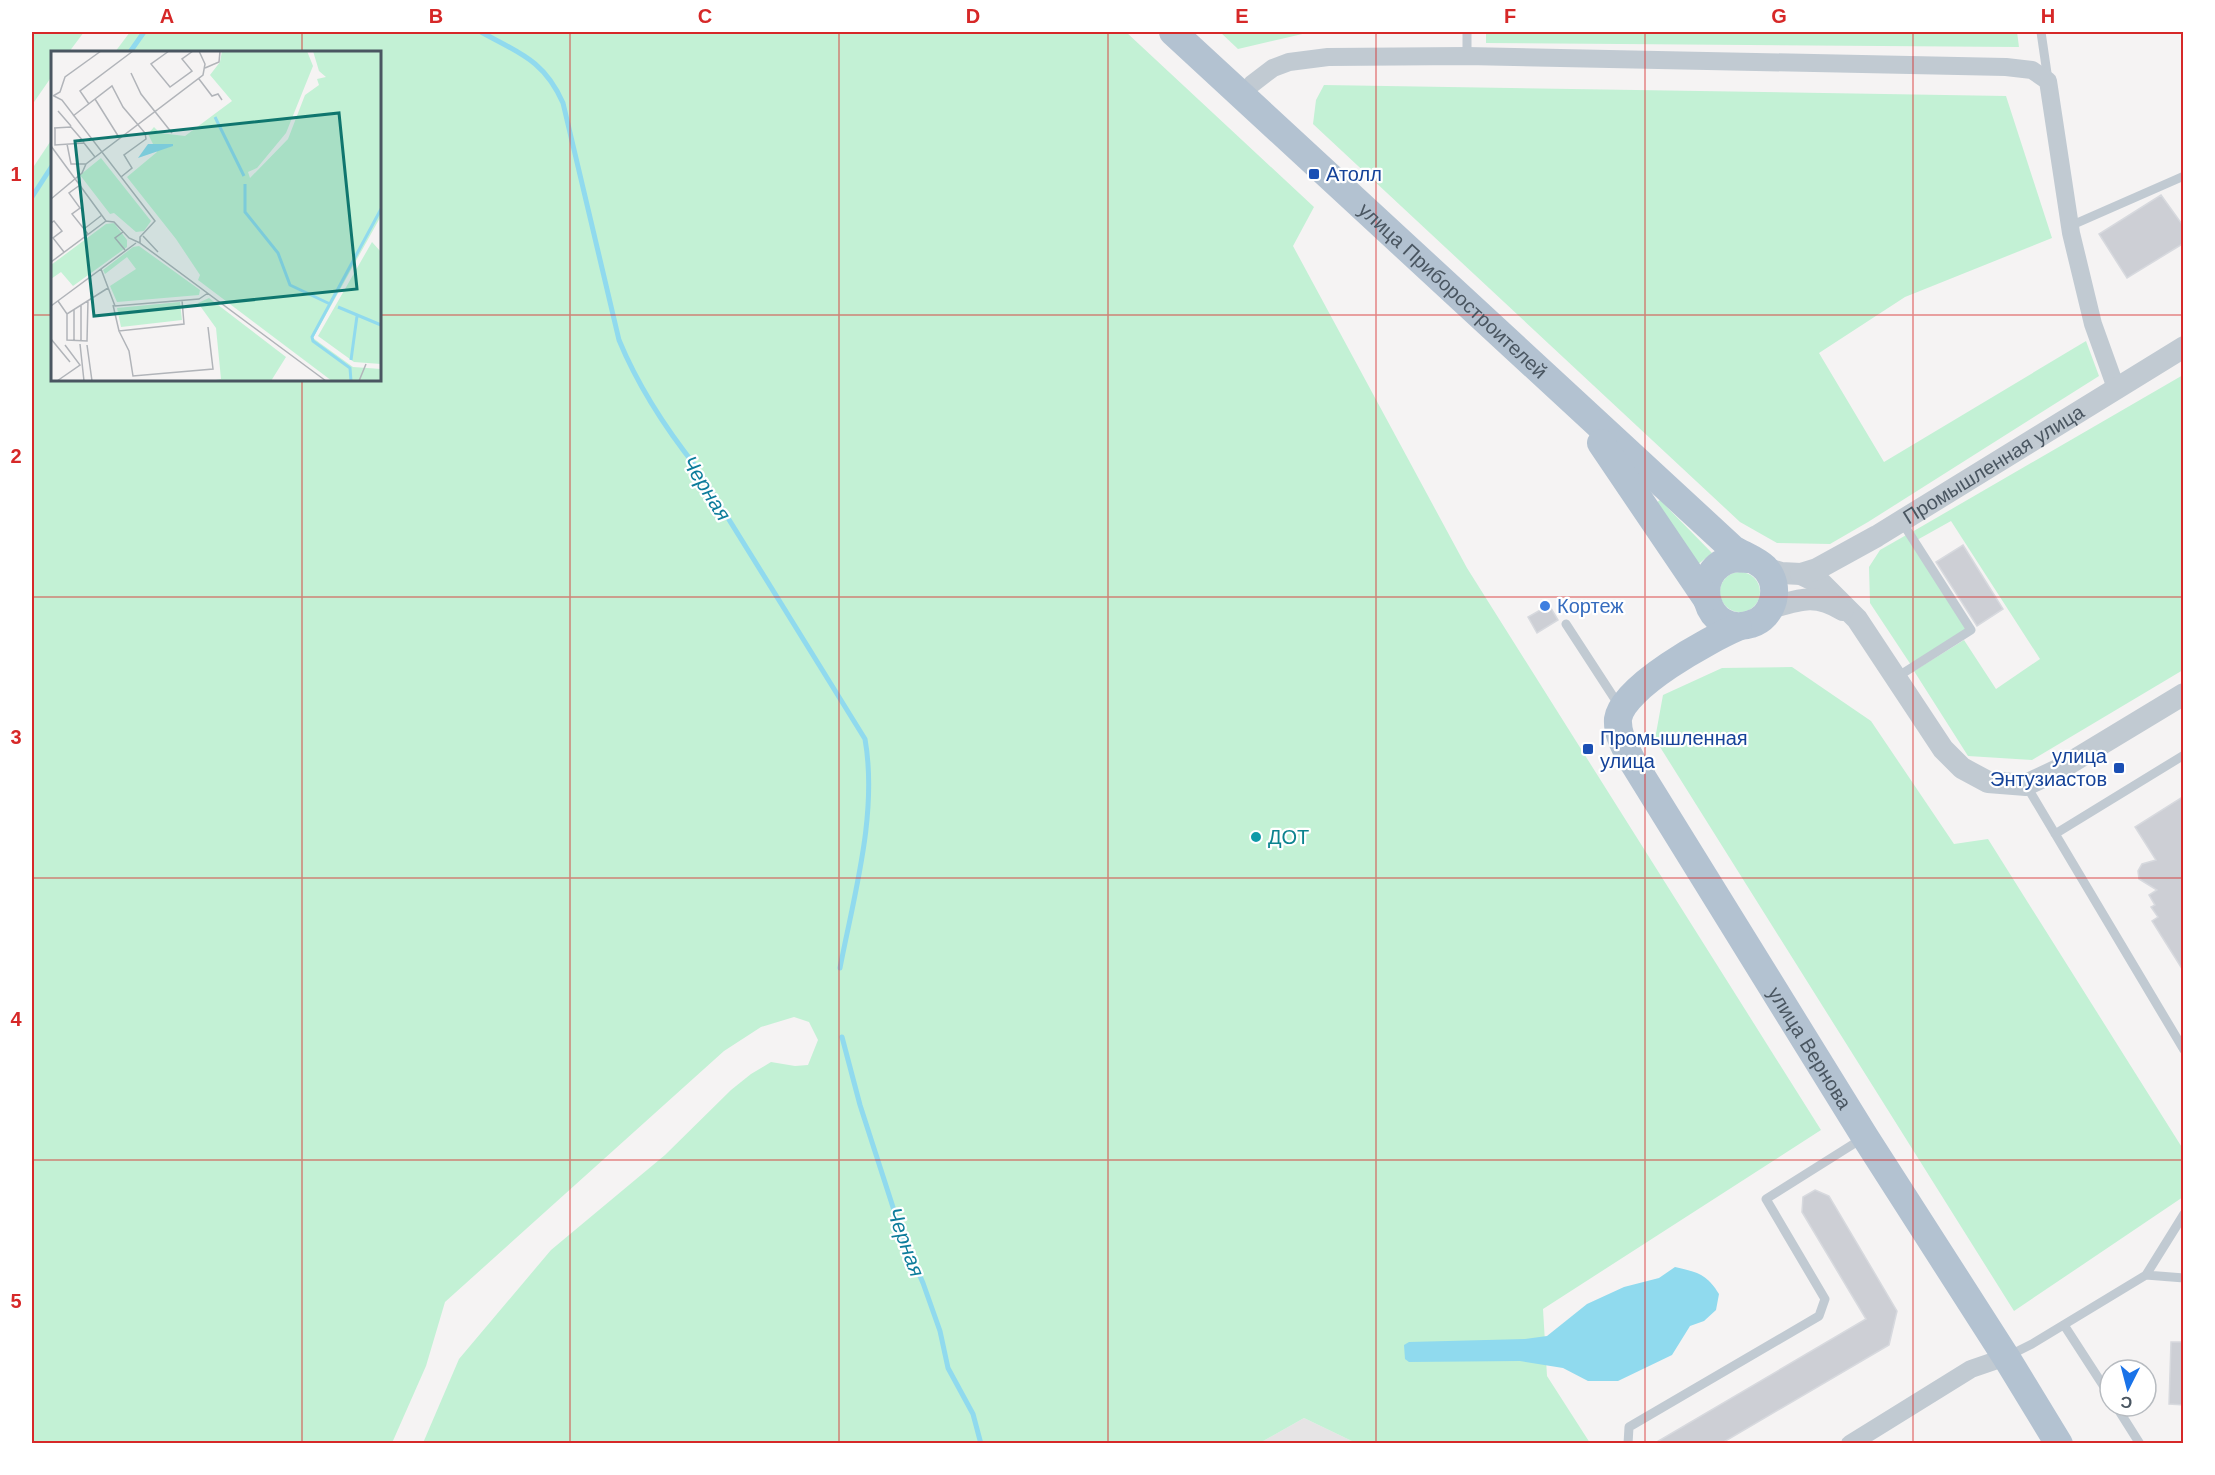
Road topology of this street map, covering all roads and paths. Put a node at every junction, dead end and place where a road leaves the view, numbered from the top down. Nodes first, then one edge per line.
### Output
1 (1173, 32) edge
2 (1467, 32) edge
3 (2041, 32) edge
4 (1467, 56) junction
5 (2048, 81) junction
6 (1242, 95) junction
7 (2184, 176) edge
8 (2070, 226) junction
9 (2184, 347) edge
10 (2116, 388) junction
11 (1574, 404) junction
12 (1902, 521) junction
13 (1758, 564) junction
14 (1801, 574) junction
15 (1708, 603) junction
16 (1771, 609) junction
17 (1857, 619) junction
18 (1566, 624) dead end
19 (1738, 627) junction
20 (1677, 661) junction
21 (1897, 677) junction
22 (2184, 694) edge
23 (1621, 709) junction
24 (2184, 755) edge
25 (2026, 785) junction
26 (2055, 834) junction
27 (2184, 1050) edge
28 (1865, 1137) junction
29 (2184, 1214) edge
30 (2146, 1275) junction
31 (2184, 1278) edge
32 (2064, 1325) junction
33 (2006, 1357) junction
34 (2098, 1377) edge
35 (2124, 1418) edge
36 (1628, 1443) edge
37 (1850, 1443) edge
38 (2059, 1443) edge
39 (2140, 1443) edge

1 - 6 main road, улица Приборостроителей
2 - 4 lane
3 - 5 lane
4 - 5 street
4 - 6 street
5 - 8 street
6 - 11 main road, улица Приборостроителей
7 - 8 lane
8 - 10 street
9 - 10 street, Промышленная улица
10 - 12 street, Промышленная улица
11 - 13 main road, улица Приборостроителей
11 - 15 main road, улица Приборостроителей
12 - 14 street, Промышленная улица
12 - 21 lane
13 - 14 street
13 - 15 main road
13 - 16 main road
14 - 17 street
15 - 19 main road
15 - 20 main road
16 - 17 street
16 - 19 main road
17 - 21 street
18 - 23 lane
19 - 20 main road
20 - 23 main road
21 - 25 street
22 - 25 street
23 - 28 main road, улица Вернова
24 - 26 lane
25 - 26 lane
26 - 27 lane
28 - 33 main road, улица Вернова
28 - 36 lane
29 - 30 lane
30 - 31 lane
30 - 32 lane
32 - 33 lane
32 - 34 lane
33 - 37 street
33 - 38 main road, улица Вернова
35 - 39 lane

